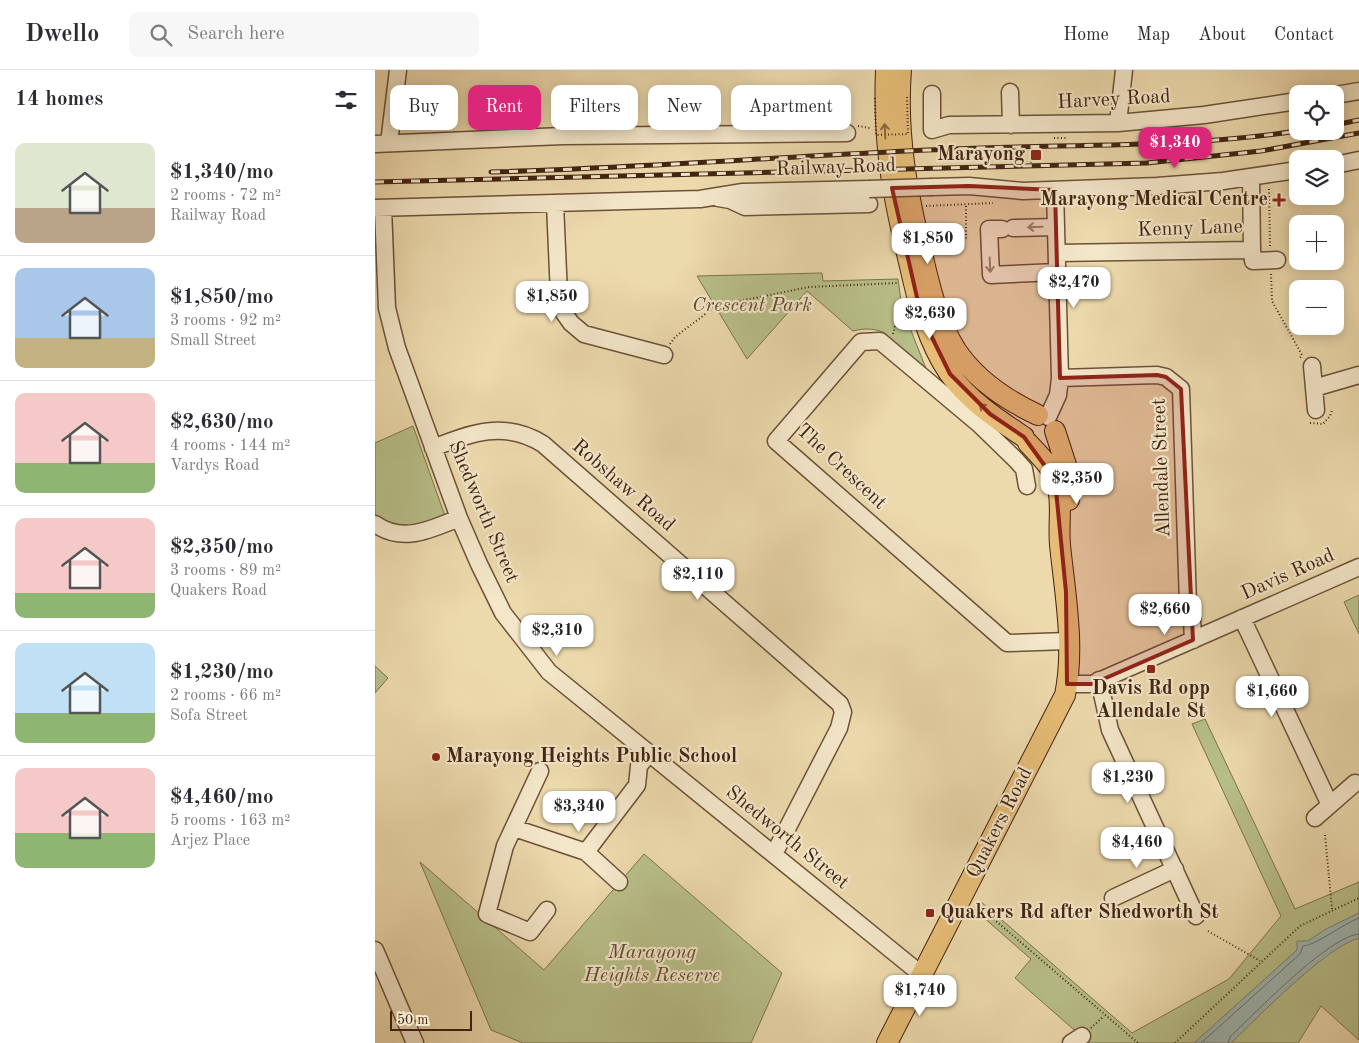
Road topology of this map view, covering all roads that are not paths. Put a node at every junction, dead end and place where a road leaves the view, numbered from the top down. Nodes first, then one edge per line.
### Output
1 (398, 70) edge
2 (886, 70) edge
3 (901, 70) edge
4 (1125, 70) edge
5 (1359, 91) edge
6 (1011, 92) dead end
7 (932, 94) dead end
8 (1344, 94) edge
9 (1289, 103) edge
10 (1118, 123) junction
11 (1011, 125) junction
12 (847, 133) dead end
13 (382, 143) edge
14 (1359, 160) edge
15 (1344, 163) edge
16 (1289, 171) edge
17 (1251, 177) junction
18 (1055, 190) junction
19 (555, 204) junction
20 (379, 208) edge
21 (1056, 226) junction
22 (1252, 250) junction
23 (1057, 253) junction
24 (1274, 260) road end
25 (1057, 272) junction
26 (664, 355) road end
27 (1307, 360) road end
28 (1359, 375) edge
29 (1060, 378) junction
30 (1315, 388) junction
31 (1317, 410) dead end
32 (1047, 421) junction
33 (1026, 440) junction
34 (433, 448) junction
35 (1027, 486) dead end
36 (459, 518) junction
37 (375, 524) edge
38 (1359, 567) edge
39 (1067, 592) junction
40 (1242, 618) junction
41 (1193, 640) junction
42 (1068, 641) junction
43 (1099, 680) junction
44 (1067, 684) junction
45 (649, 753) junction
46 (540, 771) dead end
47 (1355, 783) dead end
48 (1330, 805) junction
49 (1315, 818) dead end
50 (514, 828) junction
51 (586, 852) junction
52 (774, 854) junction
53 (1175, 868) junction
54 (619, 882) dead end
55 (1113, 898) dead end
56 (547, 910) dead end
57 (1196, 916) dead end
58 (375, 950) edge
59 (922, 975) junction
60 (415, 1043) edge
61 (887, 1043) edge

1 - 13 street
33 -> 2 main road, Quakers Road
3 - 32 main road
4 - 10 street
5 - 8 street
6 - 11 street
7 - 11 street, Harvey Road
9 - 10 street, Harvey Road
10 - 11 street, Harvey Road
12 - 13 street
14 - 15 street
16 - 17 street, Railway Road
17 - 18 street, Railway Road
17 - 22 street, Kenny Lane
18 - 19 street, Railway Road, bridge
18 - 21 street
19 - 20 street, Railway Road
19 - 26 street
20 - 34 street, Shedworth Street
21 - 23 street
21 -> 25 street
22 - 23 street, Kenny Lane
22 - 24 street
23 - 25 street
25 - 29 street
27 - 30 street
28 - 30 street
29 - 32 street
29 - 41 street, Allendale Street
30 - 31 street
32 - 33 main road
32 - 33 main road
32 - 39 main road, Quakers Road
33 - 39 main road, Quakers Road
34 - 36 street, Shedworth Street
34 - 52 street, Robshaw Road
35 - 42 street, The Crescent
36 - 37 street
36 - 45 street, Shedworth Street
38 - 40 street, Davis Road
39 - 42 main road, Quakers Road
40 - 41 street, Davis Road
40 - 48 street
41 - 43 street, Davis Road
42 - 44 main road, Quakers Road
43 - 44 street, Davis Road
43 - 53 street
44 - 59 main road, Quakers Road
45 - 51 street
45 - 52 street, Shedworth Street
46 - 50 street
47 - 48 street
48 - 49 street
50 - 51 street
50 - 56 street
51 - 54 street
52 - 59 street, Shedworth Street
53 - 55 street
53 - 57 street
58 - 60 street
59 - 61 main road, Quakers Road

